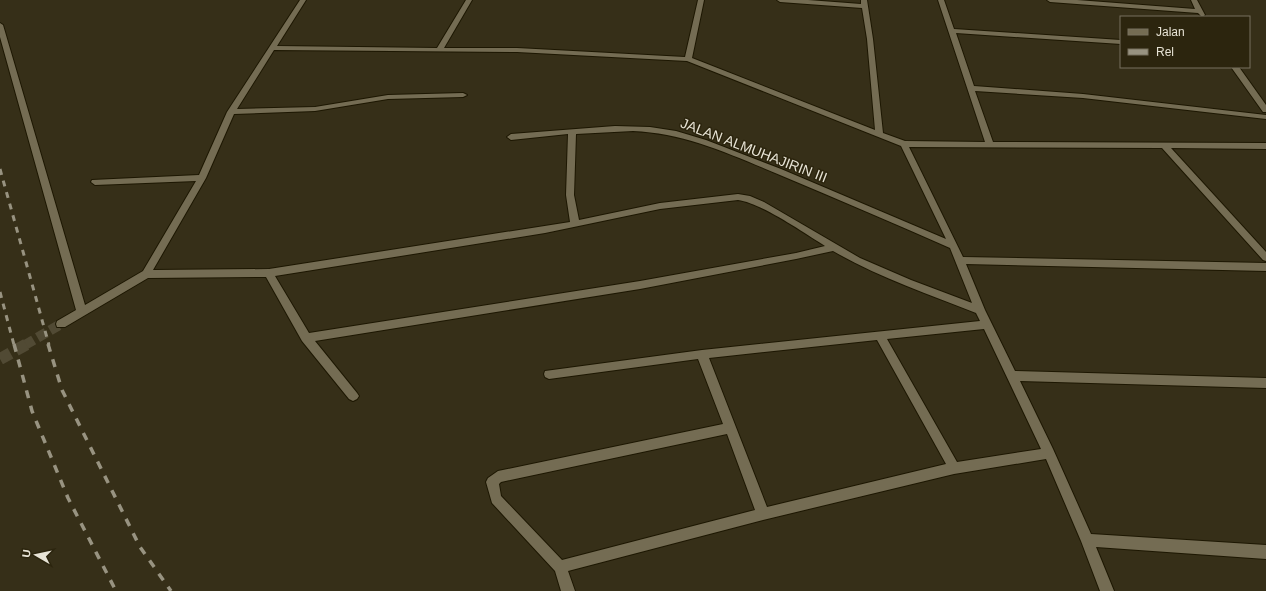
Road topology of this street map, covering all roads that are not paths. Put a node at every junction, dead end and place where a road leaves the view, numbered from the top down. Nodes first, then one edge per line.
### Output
1 (302, 0) edge
2 (469, 0) edge
3 (702, 0) edge
4 (780, 0) edge
5 (941, 0) edge
6 (1050, 0) edge
7 (1194, 0) edge
8 (865, 3) edge
9 (1202, 14) edge
10 (0, 25) edge
11 (952, 31) junction
12 (1120, 42) edge
13 (271, 48) junction
14 (438, 50) junction
15 (688, 58) junction
16 (1236, 68) edge
17 (971, 88) junction
18 (464, 95) dead end
19 (1266, 110) edge
20 (231, 112) junction
21 (1266, 117) edge
22 (572, 132) junction
23 (879, 134) junction
24 (511, 138) dead end
25 (904, 144) junction
26 (990, 145) junction
27 (1164, 145) junction
28 (1266, 146) edge
29 (202, 178) junction
30 (95, 182) dead end
31 (575, 224) junction
32 (954, 246) junction
33 (834, 247) junction
34 (1266, 258) edge
35 (959, 260) junction
36 (1266, 267) edge
37 (269, 273) junction
38 (146, 274) junction
39 (980, 310) junction
40 (82, 312) junction
41 (61, 324) tunnel mouth
42 (988, 324) junction
43 (880, 336) junction
44 (306, 338) junction
45 (702, 354) junction
46 (549, 374) dead end
47 (1013, 376) junction
48 (1266, 384) edge
49 (353, 396) dead end
50 (730, 428) junction
51 (1049, 453) junction
52 (954, 468) junction
53 (763, 514) junction
54 (1087, 540) junction
55 (1266, 552) edge
56 (560, 567) junction
57 (568, 591) edge
58 (1106, 591) edge

1 - 13 street
2 - 14 street
3 - 15 street
4 - 8 street
5 - 11 street
6 - 9 street
7 - 9 street
8 - 23 street
10 - 40 street
11 - 12 street
11 - 17 street
13 - 14 street
13 - 20 street
14 - 15 street
15 - 23 street
16 - 19 street
17 - 21 street
17 - 26 street
18 - 20 street
20 - 29 street
22 - 24 street, JALAN ALMUHAJIRIN III
22 - 31 street
22 - 32 street, JALAN ALMUHAJIRIN III
23 - 25 street
25 - 26 street
25 - 32 street
26 - 27 street
27 - 28 street
27 - 34 street
29 - 30 street
29 - 38 street
31 - 33 street
31 - 37 street
32 - 35 street
33 - 39 street
33 - 44 street
35 - 36 street
35 - 39 street
37 - 38 street
37 - 44 street
38 - 40 street
39 - 42 street
40 - 41 street
42 - 43 street
42 - 47 street
43 - 45 street
43 - 52 street
44 - 49 street
45 - 46 street
45 - 50 street
47 - 48 street
47 - 51 street
50 - 53 street
50 - 56 street
51 - 52 street
51 - 54 street
52 - 53 street
53 - 56 street
54 - 55 street
54 - 58 street
56 - 57 street

